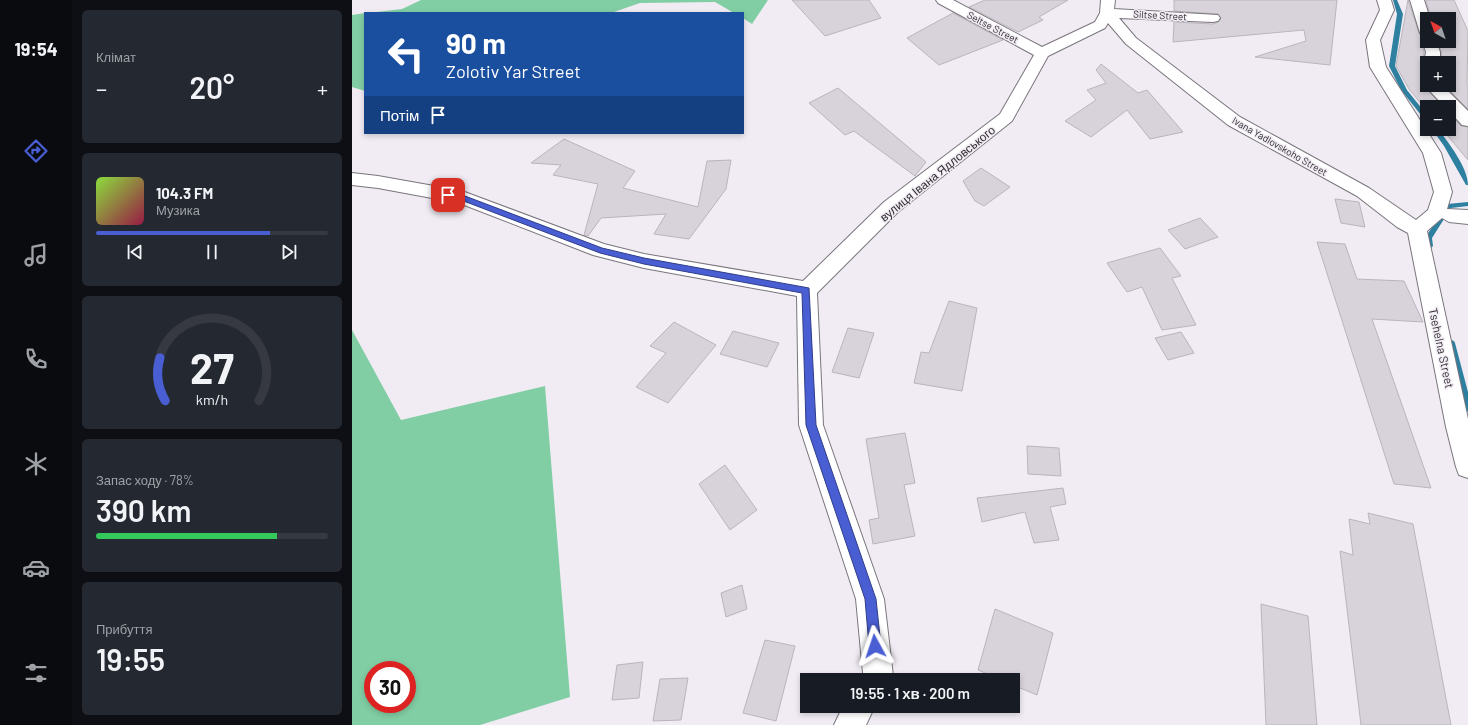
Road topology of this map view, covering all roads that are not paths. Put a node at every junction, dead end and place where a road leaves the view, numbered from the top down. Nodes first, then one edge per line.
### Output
1 (943, 0) edge
2 (1384, 0) edge
3 (1417, 0) edge
4 (1108, 6) edge
5 (1421, 12) edge
6 (1213, 18) dead end
7 (1042, 53) junction
8 (1440, 92) edge
9 (1468, 121) edge
10 (352, 179) edge
11 (1449, 215) dead end
12 (1468, 217) edge
13 (1418, 229) junction
14 (806, 290) junction
15 (1468, 467) edge
16 (878, 673) edge
17 (856, 713) edge
18 (849, 725) edge

1 - 7 street, Seltse Street
2 - 13 street
3 - 5 street
4 - 6 street, Siltse Street
4 - 7 street
4 - 13 street, Ivana Yadlovskoho Street
7 - 14 street, вулиця Івана Ядловського
8 - 9 street
10 - 14 street
11 - 12 street
13 - 15 street, Tsehelna Street
14 - 16 street
17 - 18 street

